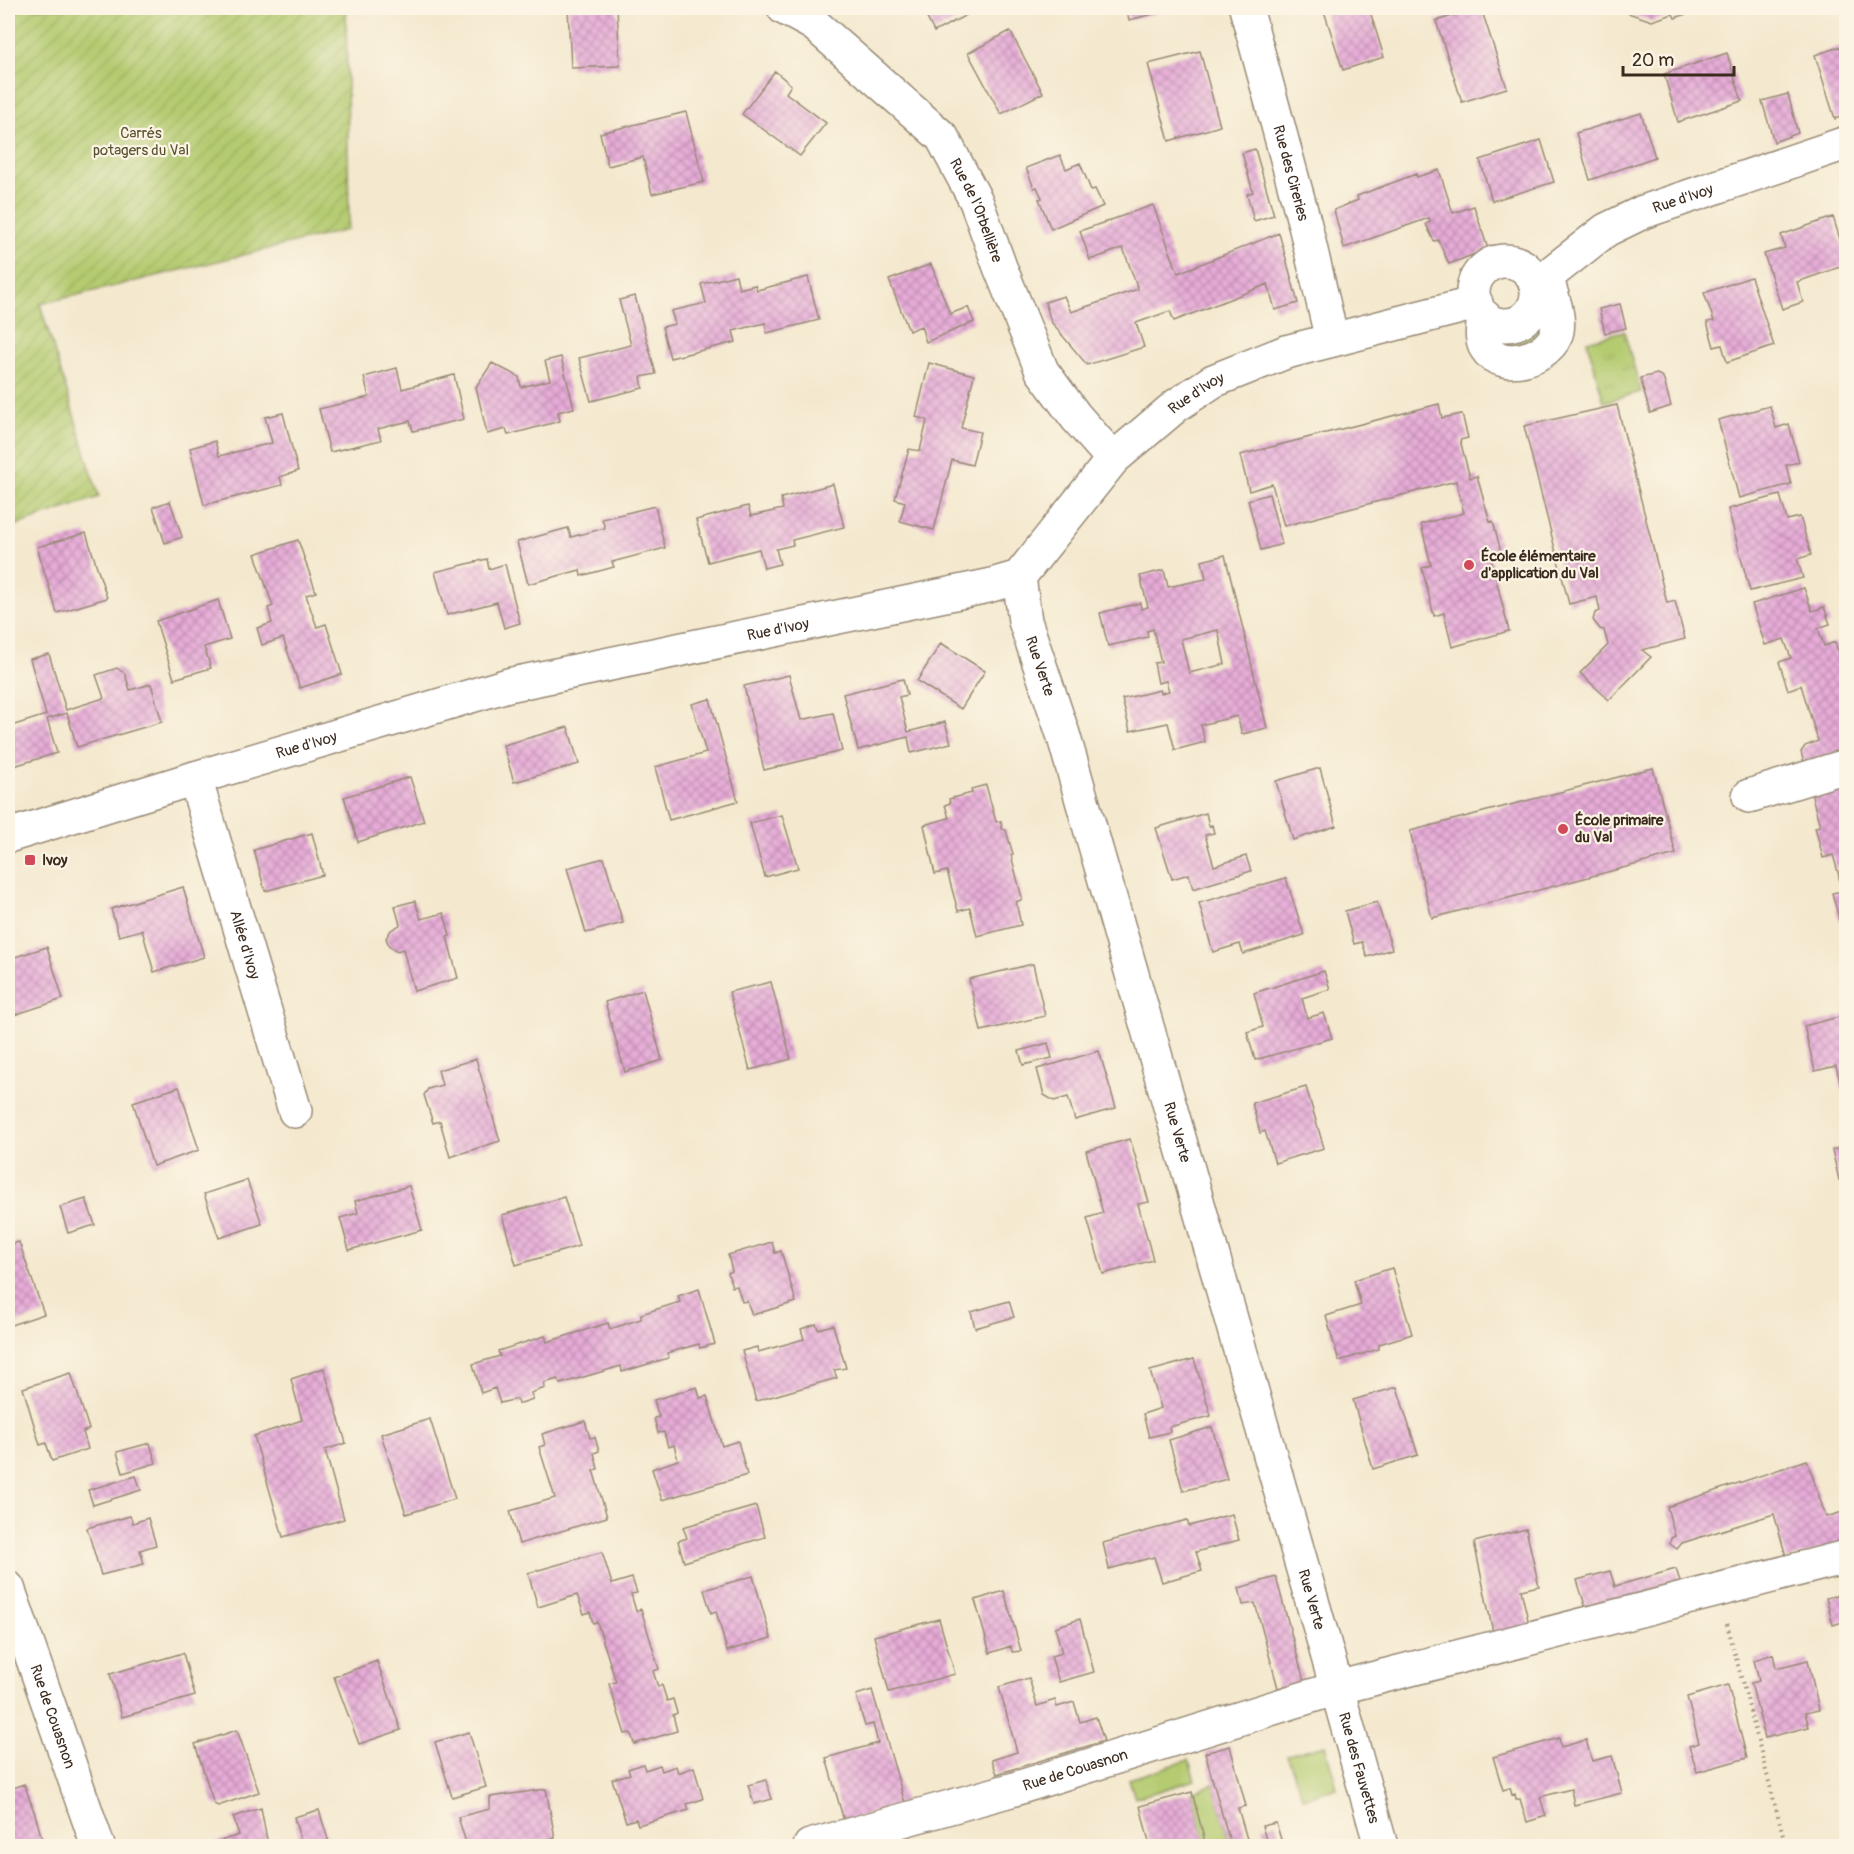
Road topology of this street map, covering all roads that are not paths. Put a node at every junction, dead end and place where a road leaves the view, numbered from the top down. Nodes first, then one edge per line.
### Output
1 (784, 8) edge
2 (1246, 8) edge
3 (1846, 143) edge
4 (1541, 280) junction
5 (1480, 310) junction
6 (1332, 340) junction
7 (1113, 459) junction
8 (1019, 577) junction
9 (1846, 766) edge
10 (195, 778) junction
11 (1749, 796) dead end
12 (8, 836) edge
13 (295, 1111) dead end
14 (1846, 1557) edge
15 (8, 1588) edge
16 (1337, 1688) junction
17 (98, 1846) edge
18 (810, 1846) edge
19 (1381, 1846) edge

1 - 7 street, Rue de l'Orbellière
2 - 6 street, Rue des Cireries
3 - 4 street, Rue d'Ivoy
4 - 5 street
4 - 5 street
5 - 6 street, Rue d'Ivoy
6 - 7 street, Rue d'Ivoy
7 - 8 street, Rue d'Ivoy
8 - 10 street, Rue d'Ivoy
8 - 16 street, Rue Verte
9 - 11 street
10 - 12 street, Rue d'Ivoy
10 - 13 street, Allée d'Ivoy
14 - 16 street, Rue de Couasnon
15 - 17 street, Rue de Couasnon
16 - 18 street, Rue de Couasnon
16 - 19 street, Rue des Fauvettes

